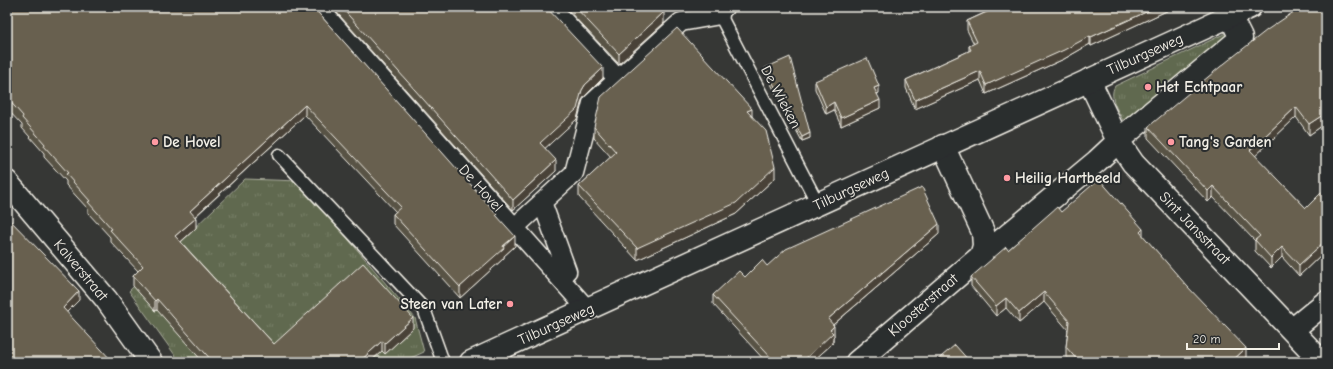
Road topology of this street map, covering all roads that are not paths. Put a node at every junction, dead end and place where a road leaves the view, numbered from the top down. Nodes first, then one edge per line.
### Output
1 (318, 7) edge
2 (551, 7) edge
3 (1250, 7) edge
4 (725, 11) edge
5 (1230, 16) junction
6 (618, 79) junction
7 (1089, 80) junction
8 (1118, 141) junction
9 (943, 146) junction
10 (279, 155) dead end
11 (7, 182) edge
12 (542, 202) junction
13 (818, 204) junction
14 (515, 227) junction
15 (984, 246) junction
16 (560, 277) junction
17 (1326, 302) edge
18 (588, 310) junction
19 (1292, 330) junction
20 (151, 362) edge
21 (443, 362) edge
22 (471, 362) edge
23 (857, 362) edge
24 (1322, 362) edge

1 - 14 street, De Hovel
2 - 6 street
3 - 5 street, Tilburgseweg
4 - 6 street
4 - 13 lane, De Wieken
5 - 7 street, Tilburgseweg
5 - 8 street
6 - 12 street
7 - 8 street, Sint Jansstraat
7 - 9 street, Tilburgseweg
8 - 15 street
8 - 19 street, Sint Jansstraat
9 - 13 street, Tilburgseweg
9 - 15 street
10 - 21 lane
11 - 20 street, Kalverstraat
12 - 14 street
12 - 16 street
13 - 18 street, Tilburgseweg
14 - 16 street, De Hovel
15 - 23 street, Kloosterstraat
16 - 18 street, De Hovel
17 - 19 street
18 - 22 street, Tilburgseweg
19 - 24 street, Sint Jansstraat

